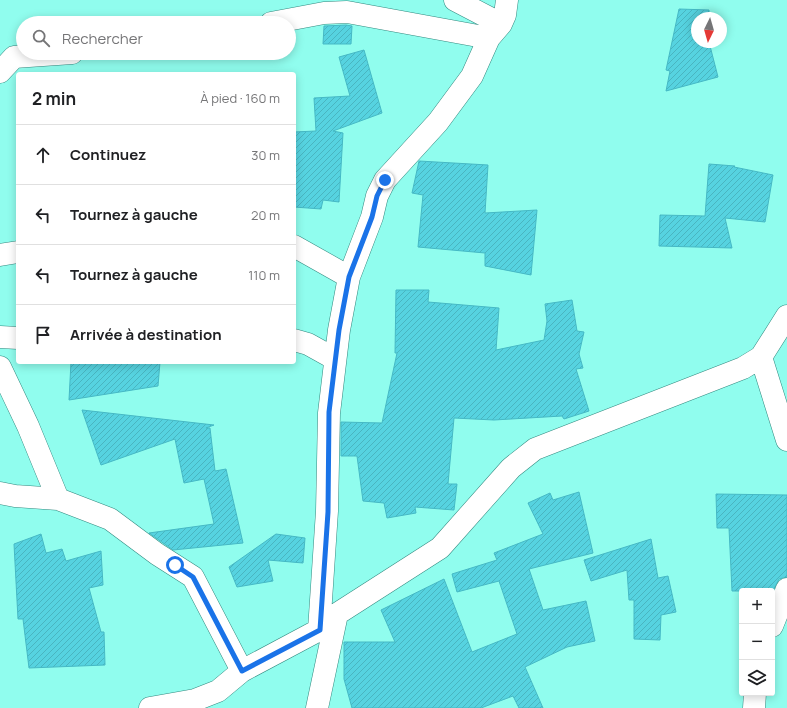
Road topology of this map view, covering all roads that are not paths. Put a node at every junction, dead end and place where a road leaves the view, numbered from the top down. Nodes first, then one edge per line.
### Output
1 (455, 0) edge
2 (507, 0) edge
3 (296, 18) edge
4 (495, 31) junction
5 (16, 57) edge
6 (0, 72) edge
7 (296, 247) edge
8 (16, 252) edge
9 (0, 256) edge
10 (349, 277) junction
11 (787, 316) edge
12 (0, 337) edge
13 (16, 338) edge
14 (296, 341) edge
15 (773, 348) edge
16 (335, 359) junction
17 (0, 367) edge
18 (787, 440) edge
19 (0, 493) edge
20 (58, 499) junction
21 (787, 589) edge
22 (337, 614) junction
23 (773, 624) edge
24 (320, 630) junction
25 (242, 671) junction
26 (755, 696) edge
27 (150, 708) edge
28 (317, 708) edge
29 (754, 708) edge

1 - 4 street
2 - 4 street
3 - 4 street
4 - 10 street
5 - 6 street
7 - 10 street
8 - 9 street
10 - 16 street
11 - 15 street
12 - 13 street
14 - 16 street
15 - 18 street
15 - 22 street
16 - 24 street
17 - 20 street
19 - 20 street
20 - 25 street
21 - 23 street
22 - 24 street
22 - 28 street
24 - 25 street
25 - 27 street
26 - 29 street

